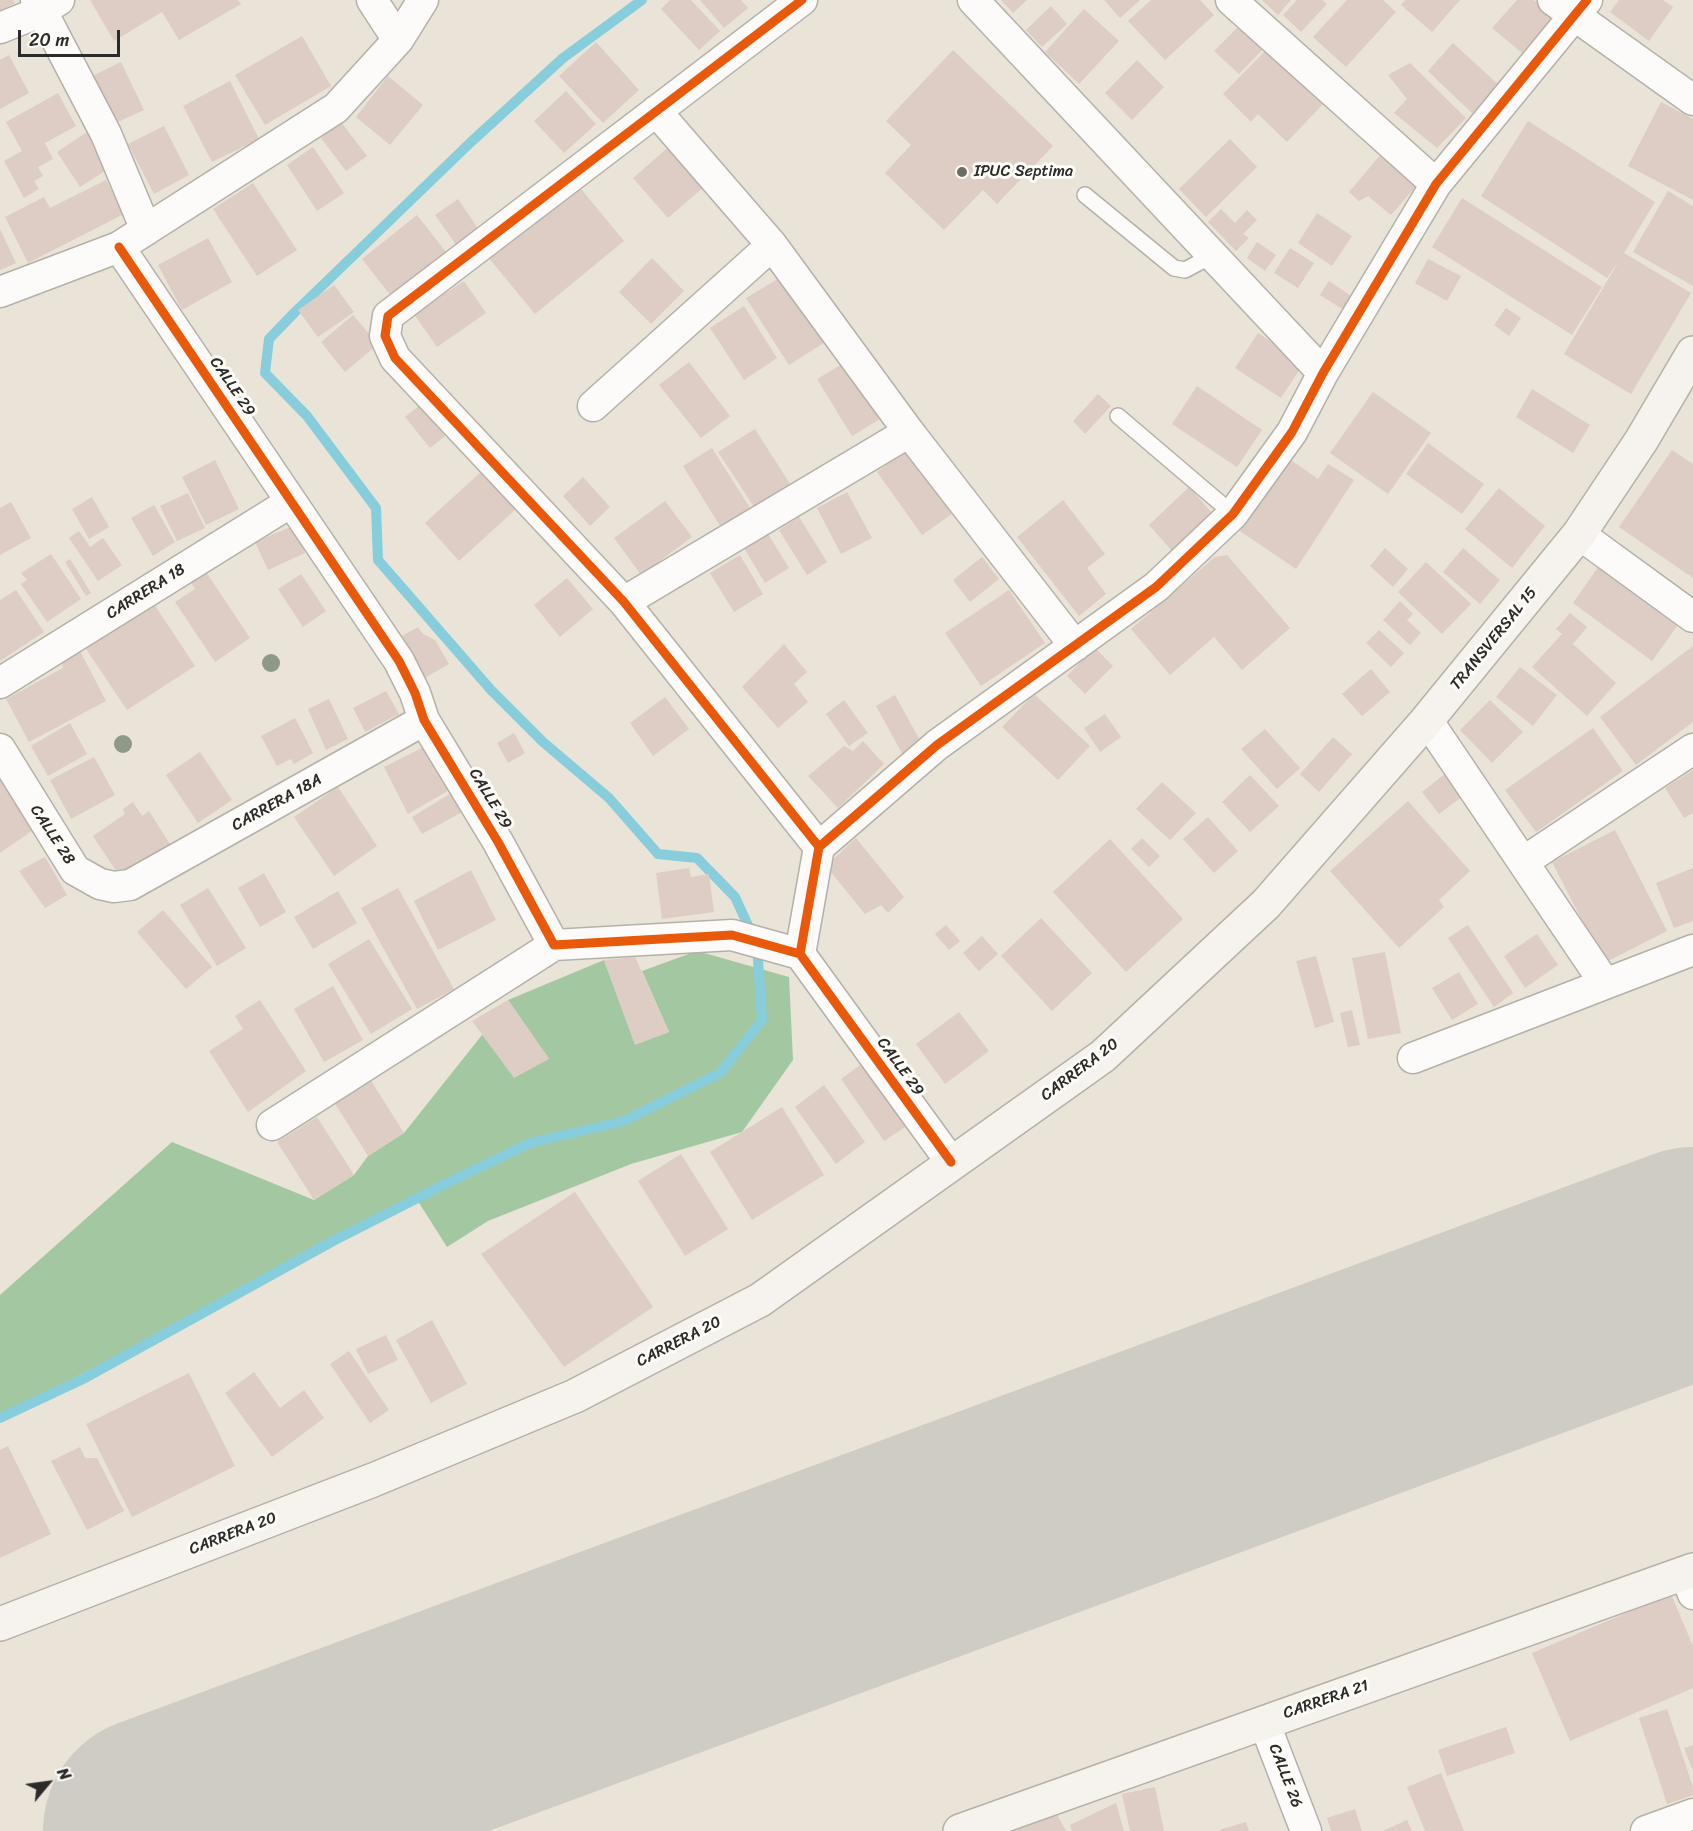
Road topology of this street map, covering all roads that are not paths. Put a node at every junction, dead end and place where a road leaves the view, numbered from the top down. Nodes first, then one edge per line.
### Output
1 (372, 0) edge
2 (423, 0) edge
3 (801, 0) edge
4 (973, 0) edge
5 (1231, 0) edge
6 (46, 4) edge
7 (1571, 6) edge
8 (0, 28) edge
9 (398, 40) junction
10 (1693, 100) edge
11 (656, 111) junction
12 (1436, 184) junction
13 (1085, 195) dead end
14 (146, 230) junction
15 (772, 245) junction
16 (119, 247) junction
17 (1213, 255) junction
18 (0, 292) edge
19 (1693, 353) edge
20 (1323, 373) junction
21 (593, 406) dead end
22 (1118, 416) dead end
23 (909, 432) junction
24 (291, 502) junction
25 (1233, 513) junction
26 (1579, 534) junction
27 (624, 602) junction
28 (1693, 617) edge
29 (1075, 646) junction
30 (0, 682) edge
31 (424, 720) junction
32 (1427, 720) junction
33 (0, 748) edge
34 (1693, 749) edge
35 (819, 846) junction
36 (1523, 862) junction
37 (130, 885) joint
38 (1266, 904) joint
39 (554, 945) junction
40 (1693, 950) edge
41 (800, 954) junction
42 (1604, 982) junction
43 (1413, 1058) dead end
44 (272, 1125) dead end
45 (951, 1162) junction
46 (1690, 1579) edge
47 (0, 1624) edge
48 (1263, 1722) junction
49 (1693, 1814) edge
50 (960, 1831) edge
51 (1306, 1831) edge
52 (1646, 1831) edge

1 - 9 street
2 - 9 street
3 - 11 street
4 - 17 street
5 - 12 street
6 - 8 street
6 - 14 street
7 - 10 street
7 - 12 street
9 - 14 street
11 - 15 street
11 - 27 street
12 - 20 street
13 - 17 lane
14 - 16 street
15 - 21 street
15 - 23 street
16 - 18 street
16 - 24 street, CALLE 29
17 - 20 street
19 - 26 main road, TRANSVERSAL 15
20 - 25 street
22 - 25 lane
23 - 27 street
23 - 29 street
24 - 30 street, CARRERA 18
24 - 31 street, CALLE 29
25 - 29 street
26 - 28 street
26 - 32 main road, TRANSVERSAL 15
27 - 35 street
29 - 35 street
31 - 37 street, CARRERA 18A
31 - 39 street, CALLE 29
32 - 36 street
32 - 38 main road, TRANSVERSAL 15
33 - 37 street, CALLE 28
34 - 36 street
35 - 41 street
36 - 42 street
38 - 45 main road, CARRERA 20
39 - 41 street
39 - 44 street
40 - 42 street
41 - 45 street, CALLE 29
42 - 43 street
45 - 47 main road, CARRERA 20
46 - 48 main road, CARRERA 21
48 - 50 main road, CARRERA 21
48 - 51 street, CALLE 26
49 - 52 street

